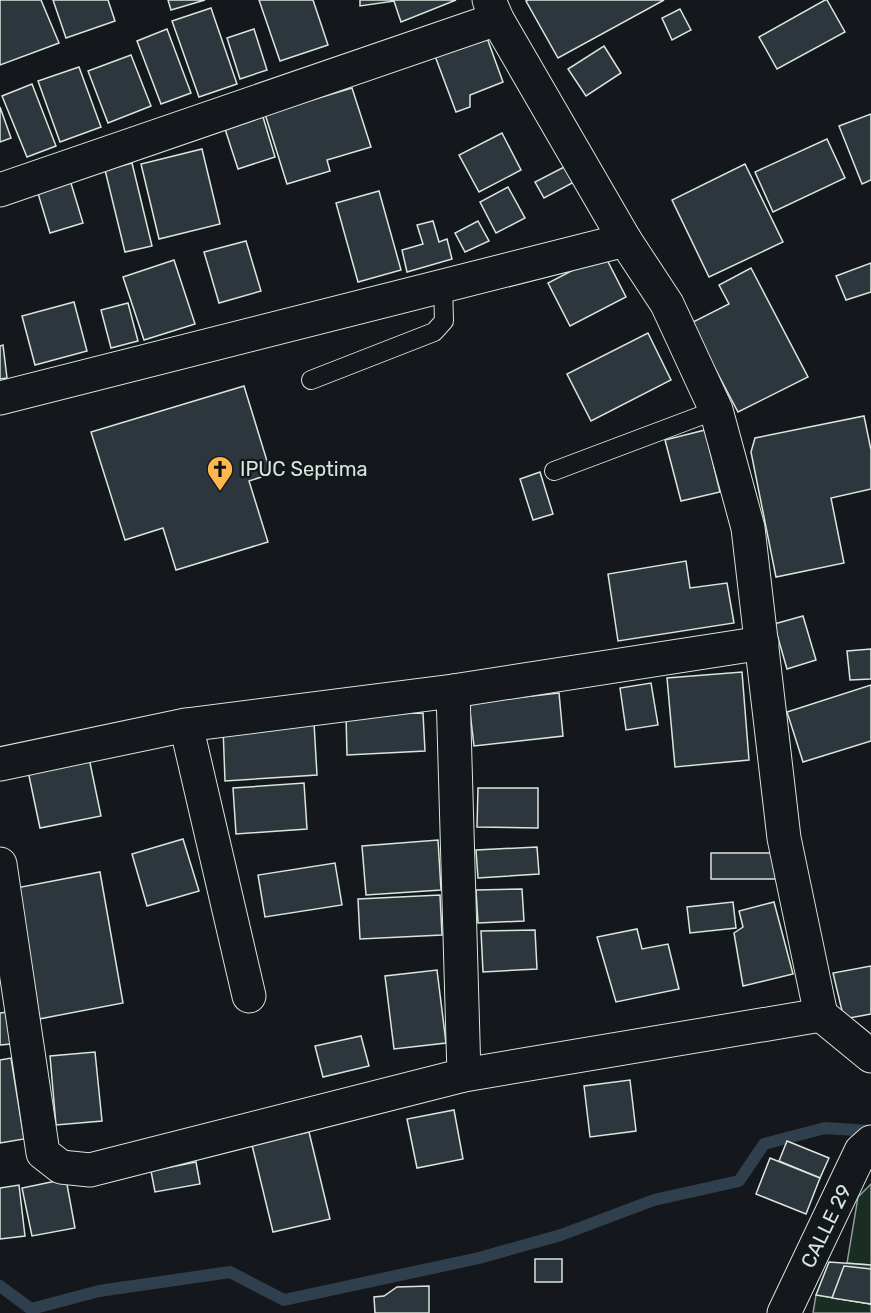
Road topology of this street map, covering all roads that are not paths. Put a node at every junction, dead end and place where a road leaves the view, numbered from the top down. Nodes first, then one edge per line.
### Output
1 (493, 10) edge
2 (0, 190) edge
3 (625, 240) junction
4 (443, 285) junction
5 (310, 380) dead end
6 (0, 398) edge
7 (716, 410) junction
8 (554, 471) dead end
9 (762, 643) junction
10 (453, 691) junction
11 (186, 725) junction
12 (0, 765) edge
13 (0, 864) edge
14 (249, 996) dead end
15 (821, 1015) junction
16 (871, 1056) edge
17 (464, 1075) junction
18 (871, 1142) edge
19 (784, 1313) edge

1 - 2 street
1 - 3 street
3 - 4 street
3 - 7 street
4 - 5 lane
4 - 6 street
7 - 8 lane
7 - 9 street
9 - 10 street
9 - 15 street
10 - 11 street
10 - 17 street
11 - 12 street
11 - 14 street
13 - 17 street
15 - 16 street
15 - 17 street
18 - 19 street, CALLE 29

